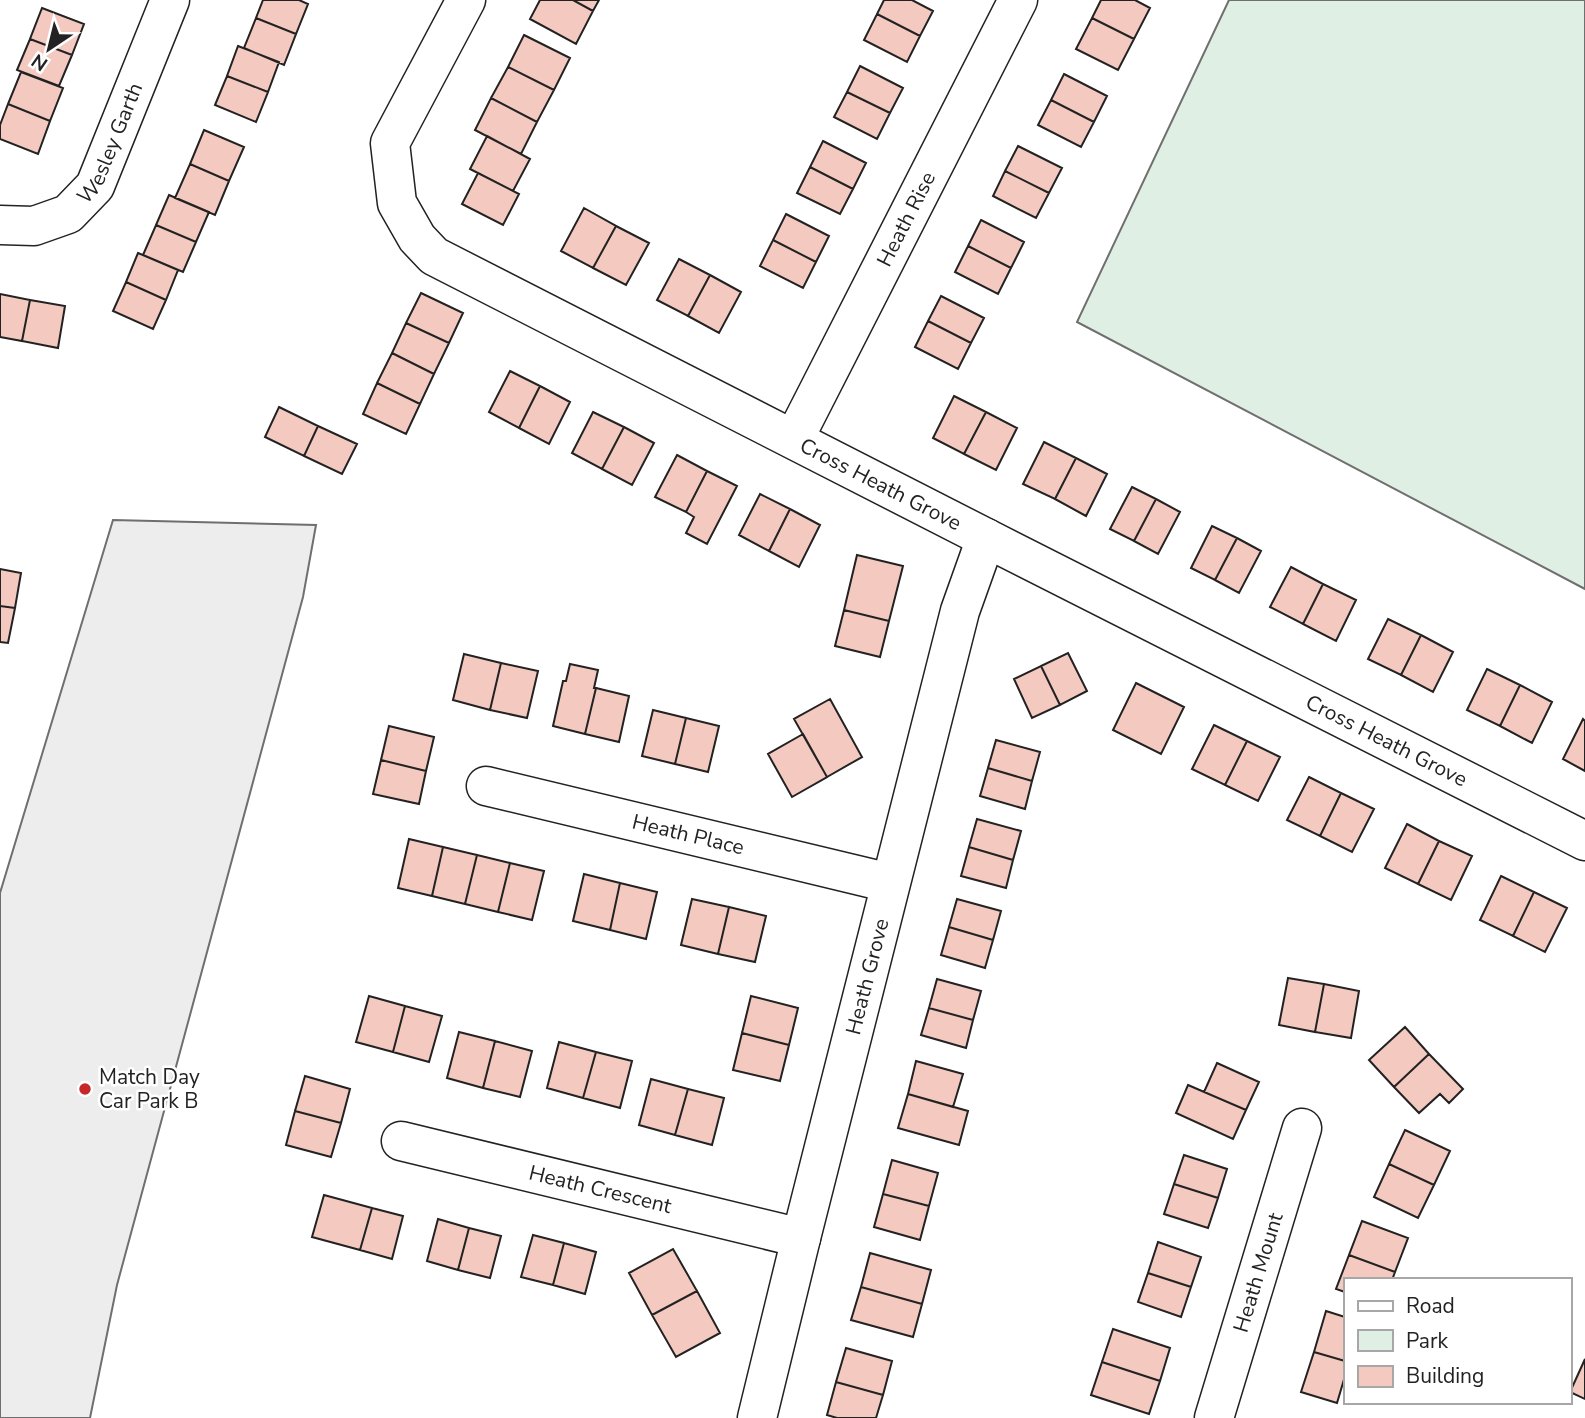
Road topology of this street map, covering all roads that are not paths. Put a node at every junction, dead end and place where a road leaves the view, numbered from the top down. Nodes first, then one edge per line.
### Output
1 (170, 0) edge
2 (466, 0) edge
3 (1018, 0) edge
4 (0, 225) edge
5 (794, 439) junction
6 (986, 538) junction
7 (486, 786) dead end
8 (1585, 841) edge
9 (890, 883) junction
10 (1302, 1128) dead end
11 (401, 1141) dead end
12 (801, 1238) junction
13 (757, 1418) edge
14 (1214, 1418) edge

1 - 4 street, Wesley Garth
2 - 5 street, Cross Heath Grove
3 - 5 street, Heath Rise
5 - 6 street, Cross Heath Grove
6 - 8 street, Cross Heath Grove
6 - 9 street, Heath Grove
7 - 9 street, Heath Place
9 - 12 street, Heath Grove
10 - 14 street, Heath Mount
11 - 12 street, Heath Crescent
12 - 13 street, Heath Grove

